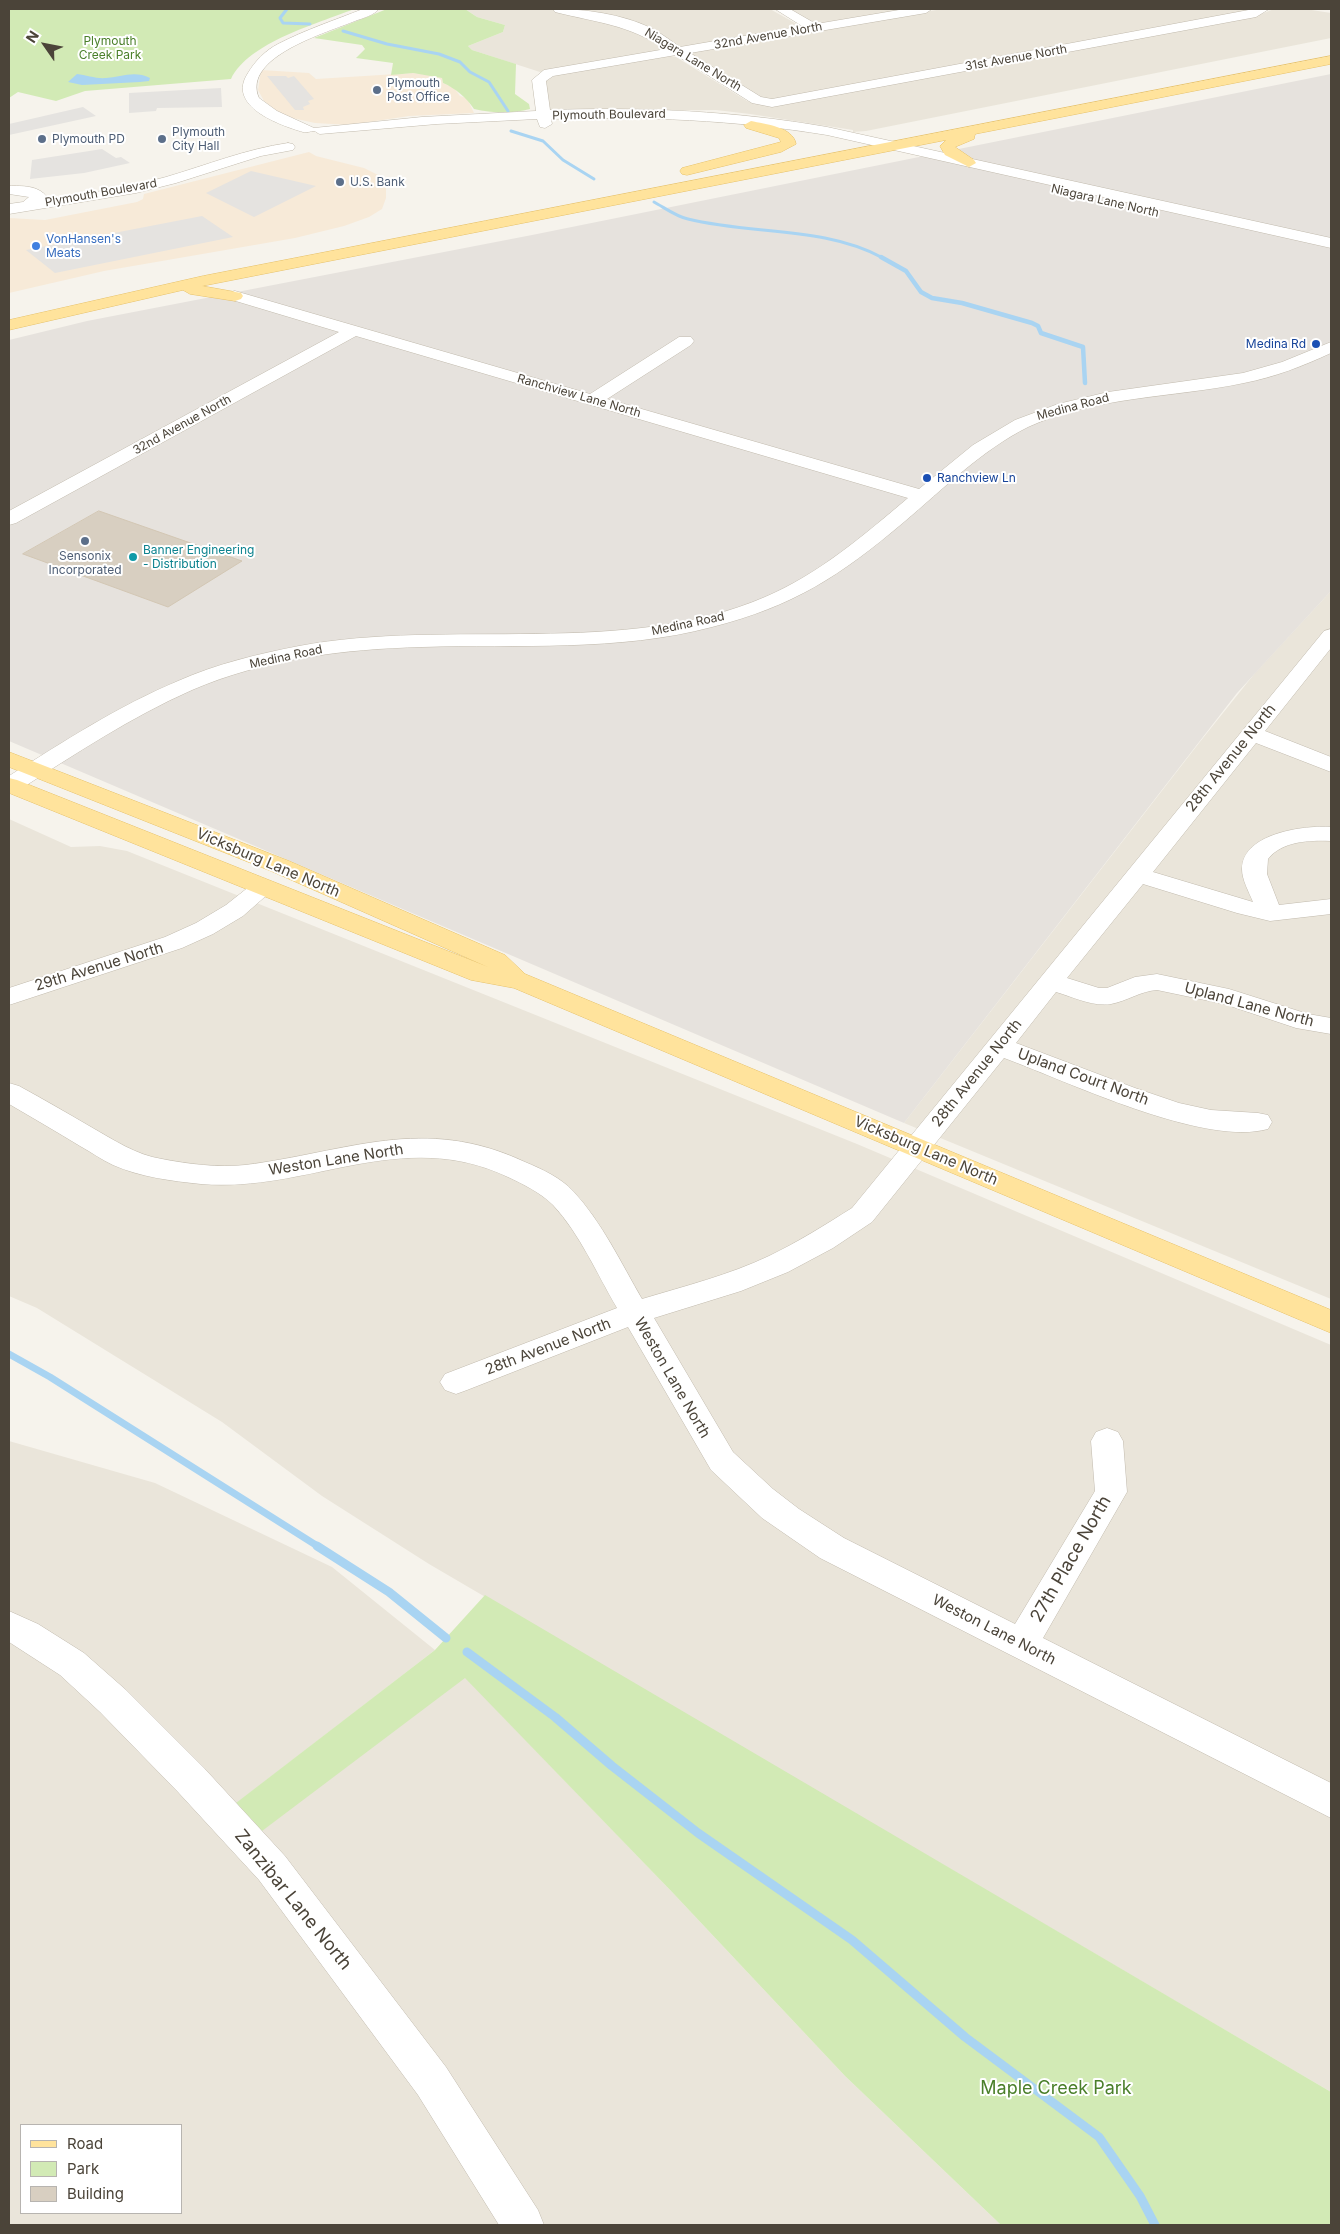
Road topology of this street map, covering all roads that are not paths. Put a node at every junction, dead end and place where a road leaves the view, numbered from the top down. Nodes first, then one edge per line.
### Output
1 (373, 9) edge
2 (559, 9) edge
3 (781, 9) edge
4 (926, 9) edge
5 (1264, 9) edge
6 (814, 28) junction
7 (679, 51) junction
8 (1286, 55) dead end
9 (1331, 60) edge
10 (766, 102) joint
11 (262, 108) junction
12 (544, 120) junction
13 (1016, 123) junction
14 (751, 125) junction
15 (927, 125) dead end
16 (898, 130) dead end
17 (319, 136) junction
18 (851, 139) junction
19 (287, 141) junction
20 (895, 147) junction
21 (879, 150) junction
22 (969, 163) junction
23 (687, 171) junction
24 (9, 190) edge
25 (23, 203) edge
26 (488, 209) dead end
27 (9, 219) edge
28 (1331, 243) edge
29 (1331, 252) edge
30 (269, 268) junction
31 (235, 296) junction
32 (14, 323) edge
33 (355, 330) junction
34 (685, 341) dead end
35 (1330, 350) edge
36 (593, 400) junction
37 (922, 496) junction
38 (9, 519) edge
39 (1331, 635) edge
40 (1251, 733) junction
41 (9, 759) edge
42 (1331, 765) edge
43 (36, 769) junction
44 (10, 785) edge
45 (1331, 834) edge
46 (1138, 875) junction
47 (264, 887) junction
48 (1331, 907) edge
49 (1270, 913) junction
50 (520, 982) junction
51 (1052, 982) junction
52 (9, 997) edge
53 (1331, 1026) edge
54 (998, 1046) junction
55 (9, 1092) edge
56 (1258, 1122) dead end
57 (916, 1147) junction
58 (634, 1314) junction
59 (1331, 1322) edge
60 (456, 1382) dead end
61 (1107, 1441) dead end
62 (9, 1626) edge
63 (1021, 1644) junction
64 (1331, 1801) edge
65 (523, 2225) edge

1 - 11 street
2 - 7 street, Niagara Lane North
3 - 6 street
4 - 6 street, 32nd Avenue North
5 - 10 street, 31st Avenue North
6 - 7 street, 32nd Avenue North
7 - 10 street, Niagara Lane North
7 - 12 street, 32nd Avenue North
8 - 15 main road
9 - 13 main road
11 - 17 street
11 - 19 street
12 - 14 street, Plymouth Boulevard
12 - 17 street, Plymouth Boulevard
12 - 18 street, Plymouth Boulevard
13 - 20 main road
13 - 22 main road
14 - 18 street, Plymouth Boulevard
14 - 23 main road
16 - 18 main road
17 - 19 street, Plymouth Boulevard
18 - 20 street, Plymouth Boulevard
18 - 21 street, Plymouth Boulevard
18 - 23 main road
19 - 25 street, Plymouth Boulevard
20 - 21 main road
20 - 22 street, Niagara Lane North
21 - 29 street, Niagara Lane North
21 - 30 main road
22 - 28 street, Niagara Lane North
23 - 26 main road
24 - 25 street, Plymouth Boulevard
25 - 27 street
30 - 31 main road
30 - 32 main road
31 - 32 main road
31 - 33 street, Ranchview Lane North
33 - 36 street, Ranchview Lane North
33 - 38 street, 32nd Avenue North
34 - 36 street
35 - 37 street, Medina Road
36 - 37 street, Ranchview Lane North
37 - 43 street, Medina Road
39 - 40 street, 28th Avenue North
40 - 42 street
40 - 46 street, 28th Avenue North
41 - 43 main road, Vicksburg Lane North
43 - 44 street, Medina Road
43 - 50 main road, Vicksburg Lane North
44 - 47 main road, Vicksburg Lane North
45 - 49 street
46 - 49 street
46 - 51 street, 28th Avenue North
47 - 50 main road, Vicksburg Lane North
47 - 52 street, 29th Avenue North
48 - 49 street
50 - 57 main road, Vicksburg Lane North
51 - 53 street, Upland Lane North
51 - 54 street, 28th Avenue North
54 - 56 street, Upland Court North
54 - 57 street, 28th Avenue North
55 - 58 street, Weston Lane North
57 - 58 street, 28th Avenue North
57 - 59 main road, Vicksburg Lane North
58 - 60 street, 28th Avenue North
58 - 63 street, Weston Lane North
61 - 63 street, 27th Place North
62 - 65 street, Zanzibar Lane North
63 - 64 street, Weston Lane North

